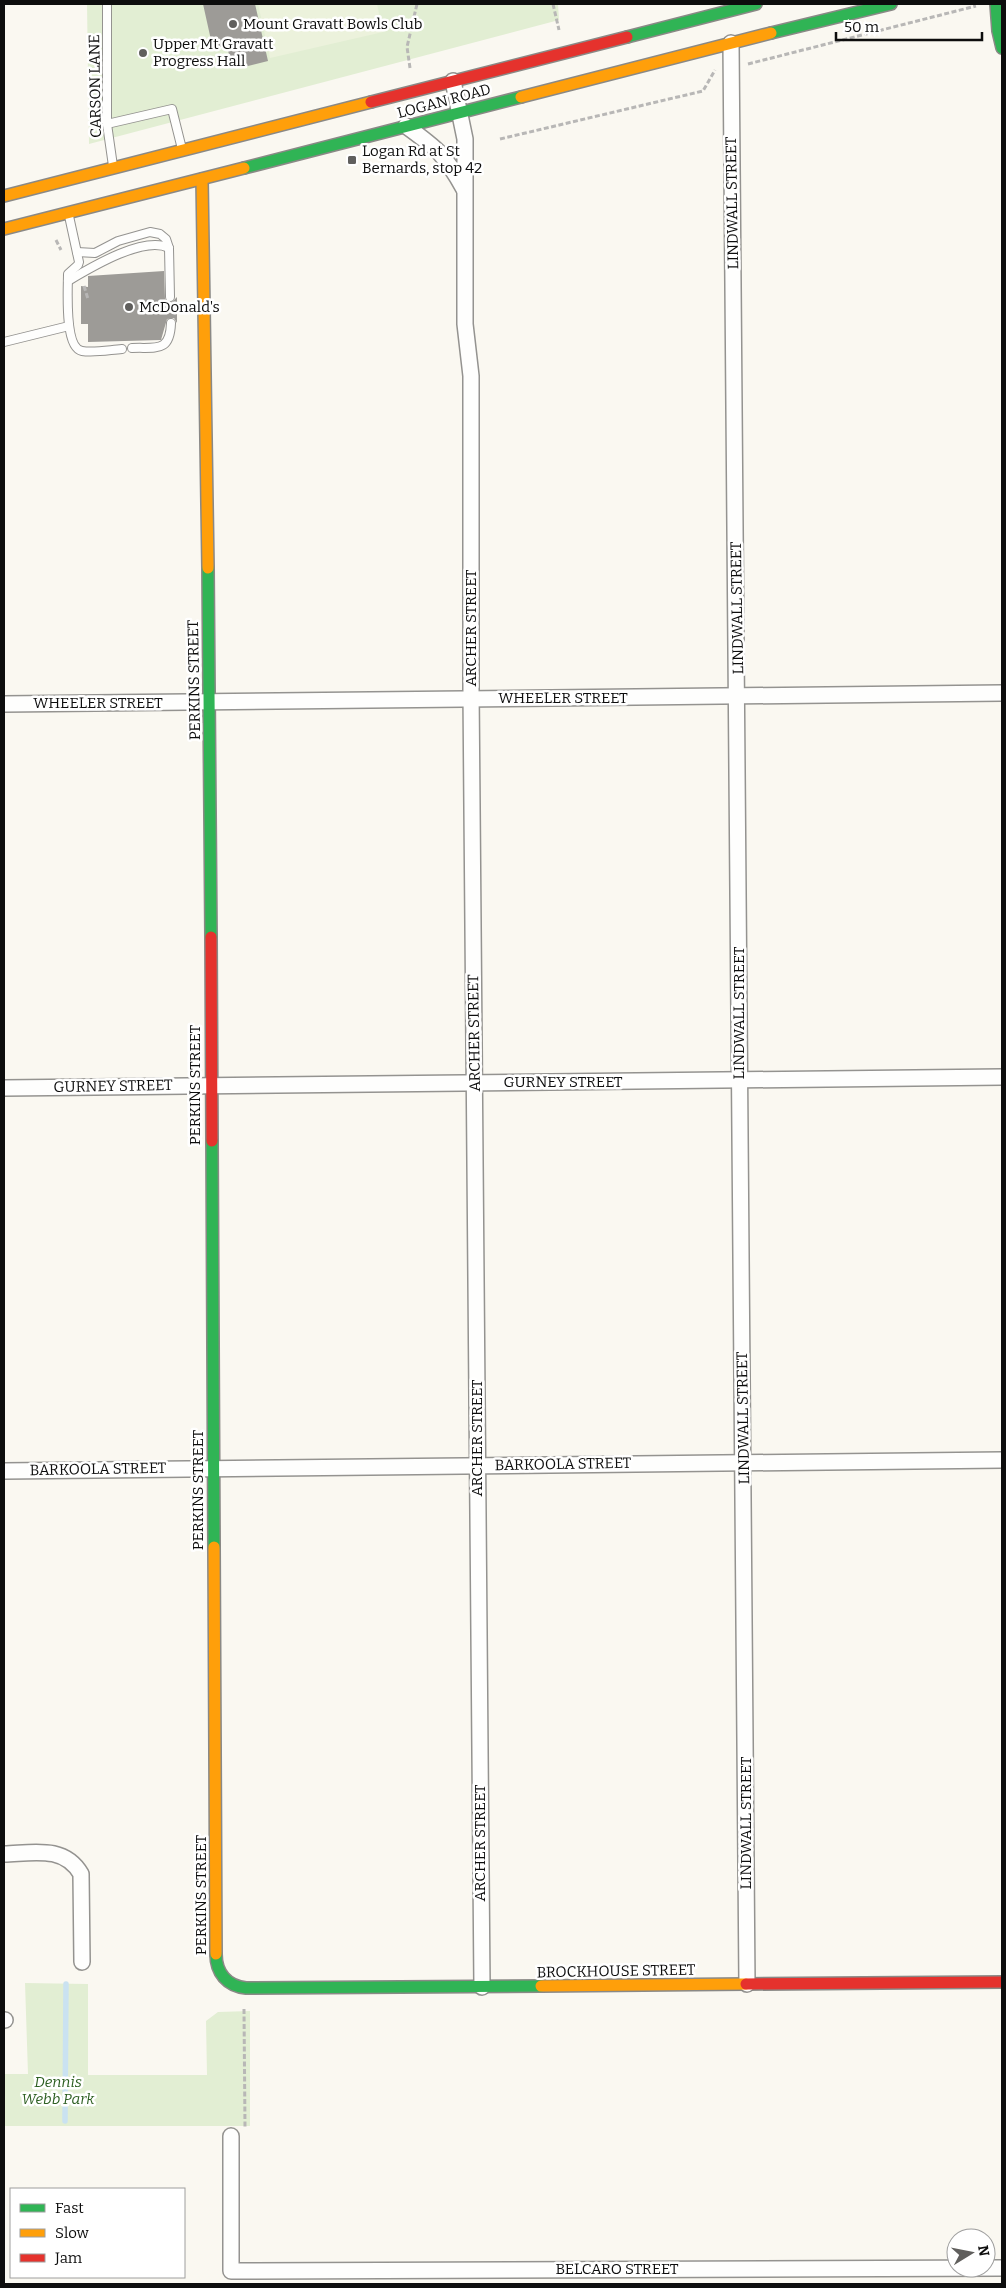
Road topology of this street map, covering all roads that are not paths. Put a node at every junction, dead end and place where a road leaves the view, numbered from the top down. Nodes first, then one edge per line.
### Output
1 (107, 4) edge
2 (756, 4) edge
3 (891, 4) edge
4 (996, 4) edge
5 (731, 43) junction
6 (1002, 48) edge
7 (453, 80) junction
8 (460, 112) junction
9 (107, 124) junction
10 (406, 126) junction
11 (182, 150) junction
12 (114, 168) junction
13 (202, 179) junction
14 (465, 191) junction
15 (4, 196) edge
16 (68, 213) junction
17 (4, 229) edge
18 (169, 248) junction
19 (77, 252) junction
20 (68, 277) junction
21 (170, 297) dead end
22 (170, 323) dead end
23 (69, 326) junction
24 (4, 342) edge
25 (132, 348) dead end
26 (122, 349) dead end
27 (1002, 693) edge
28 (738, 697) junction
29 (471, 699) junction
30 (210, 702) junction
31 (4, 704) edge
32 (1002, 1077) edge
33 (740, 1081) junction
34 (475, 1082) junction
35 (210, 1085) junction
36 (4, 1088) edge
37 (1002, 1460) edge
38 (744, 1462) junction
39 (478, 1465) junction
40 (213, 1468) junction
41 (4, 1471) edge
42 (4, 1854) edge
43 (82, 1962) dead end
44 (1002, 1982) edge
45 (747, 1984) junction
46 (231, 1986) joint
47 (482, 1987) junction
48 (231, 2136) road end
49 (1002, 2268) edge
50 (521, 2277) edge

1 - 9 lane, CARSON LANE
2 - 7 street, LOGAN ROAD
3 - 5 street, LOGAN ROAD
4 - 6 street
5 - 8 street, LOGAN ROAD
5 - 28 street, LINDWALL STREET
7 - 8 street, ARCHER STREET
7 - 11 street, LOGAN ROAD
8 - 10 street, LOGAN ROAD
8 - 14 street, ARCHER STREET
9 - 11 lane
9 - 12 lane, CARSON LANE
10 - 13 street, LOGAN ROAD
10 - 14 street
11 - 12 street, LOGAN ROAD
12 - 15 street, LOGAN ROAD
13 - 16 street, LOGAN ROAD
13 - 30 street, PERKINS STREET
14 - 29 street, ARCHER STREET
16 - 17 street, LOGAN ROAD
16 - 19 lane
18 - 19 lane
18 - 20 lane
18 - 21 lane
19 - 20 lane
20 - 23 lane
22 - 25 lane
23 - 24 lane
23 - 26 lane
27 - 28 street, WHEELER STREET
28 - 29 street, WHEELER STREET
28 - 33 street, LINDWALL STREET
29 - 30 street, WHEELER STREET
29 - 34 street, ARCHER STREET
30 - 31 street, WHEELER STREET
30 - 35 street, PERKINS STREET
32 - 33 street, GURNEY STREET
33 - 34 street, GURNEY STREET
33 - 38 street, LINDWALL STREET
34 - 35 street, GURNEY STREET
34 - 39 street, ARCHER STREET
35 - 36 street, GURNEY STREET
35 - 40 street, PERKINS STREET
37 - 38 street, BARKOOLA STREET
38 - 39 street, BARKOOLA STREET
38 - 45 street, LINDWALL STREET
39 - 40 street, BARKOOLA STREET
39 - 47 street, ARCHER STREET
40 - 41 street, BARKOOLA STREET
40 - 46 street, PERKINS STREET
42 - 43 street
44 - 45 street, BROCKHOUSE STREET
45 - 47 street, BROCKHOUSE STREET
46 - 47 street, BROCKHOUSE STREET
48 - 50 street, BELCARO STREET
49 - 50 street, BELCARO STREET

